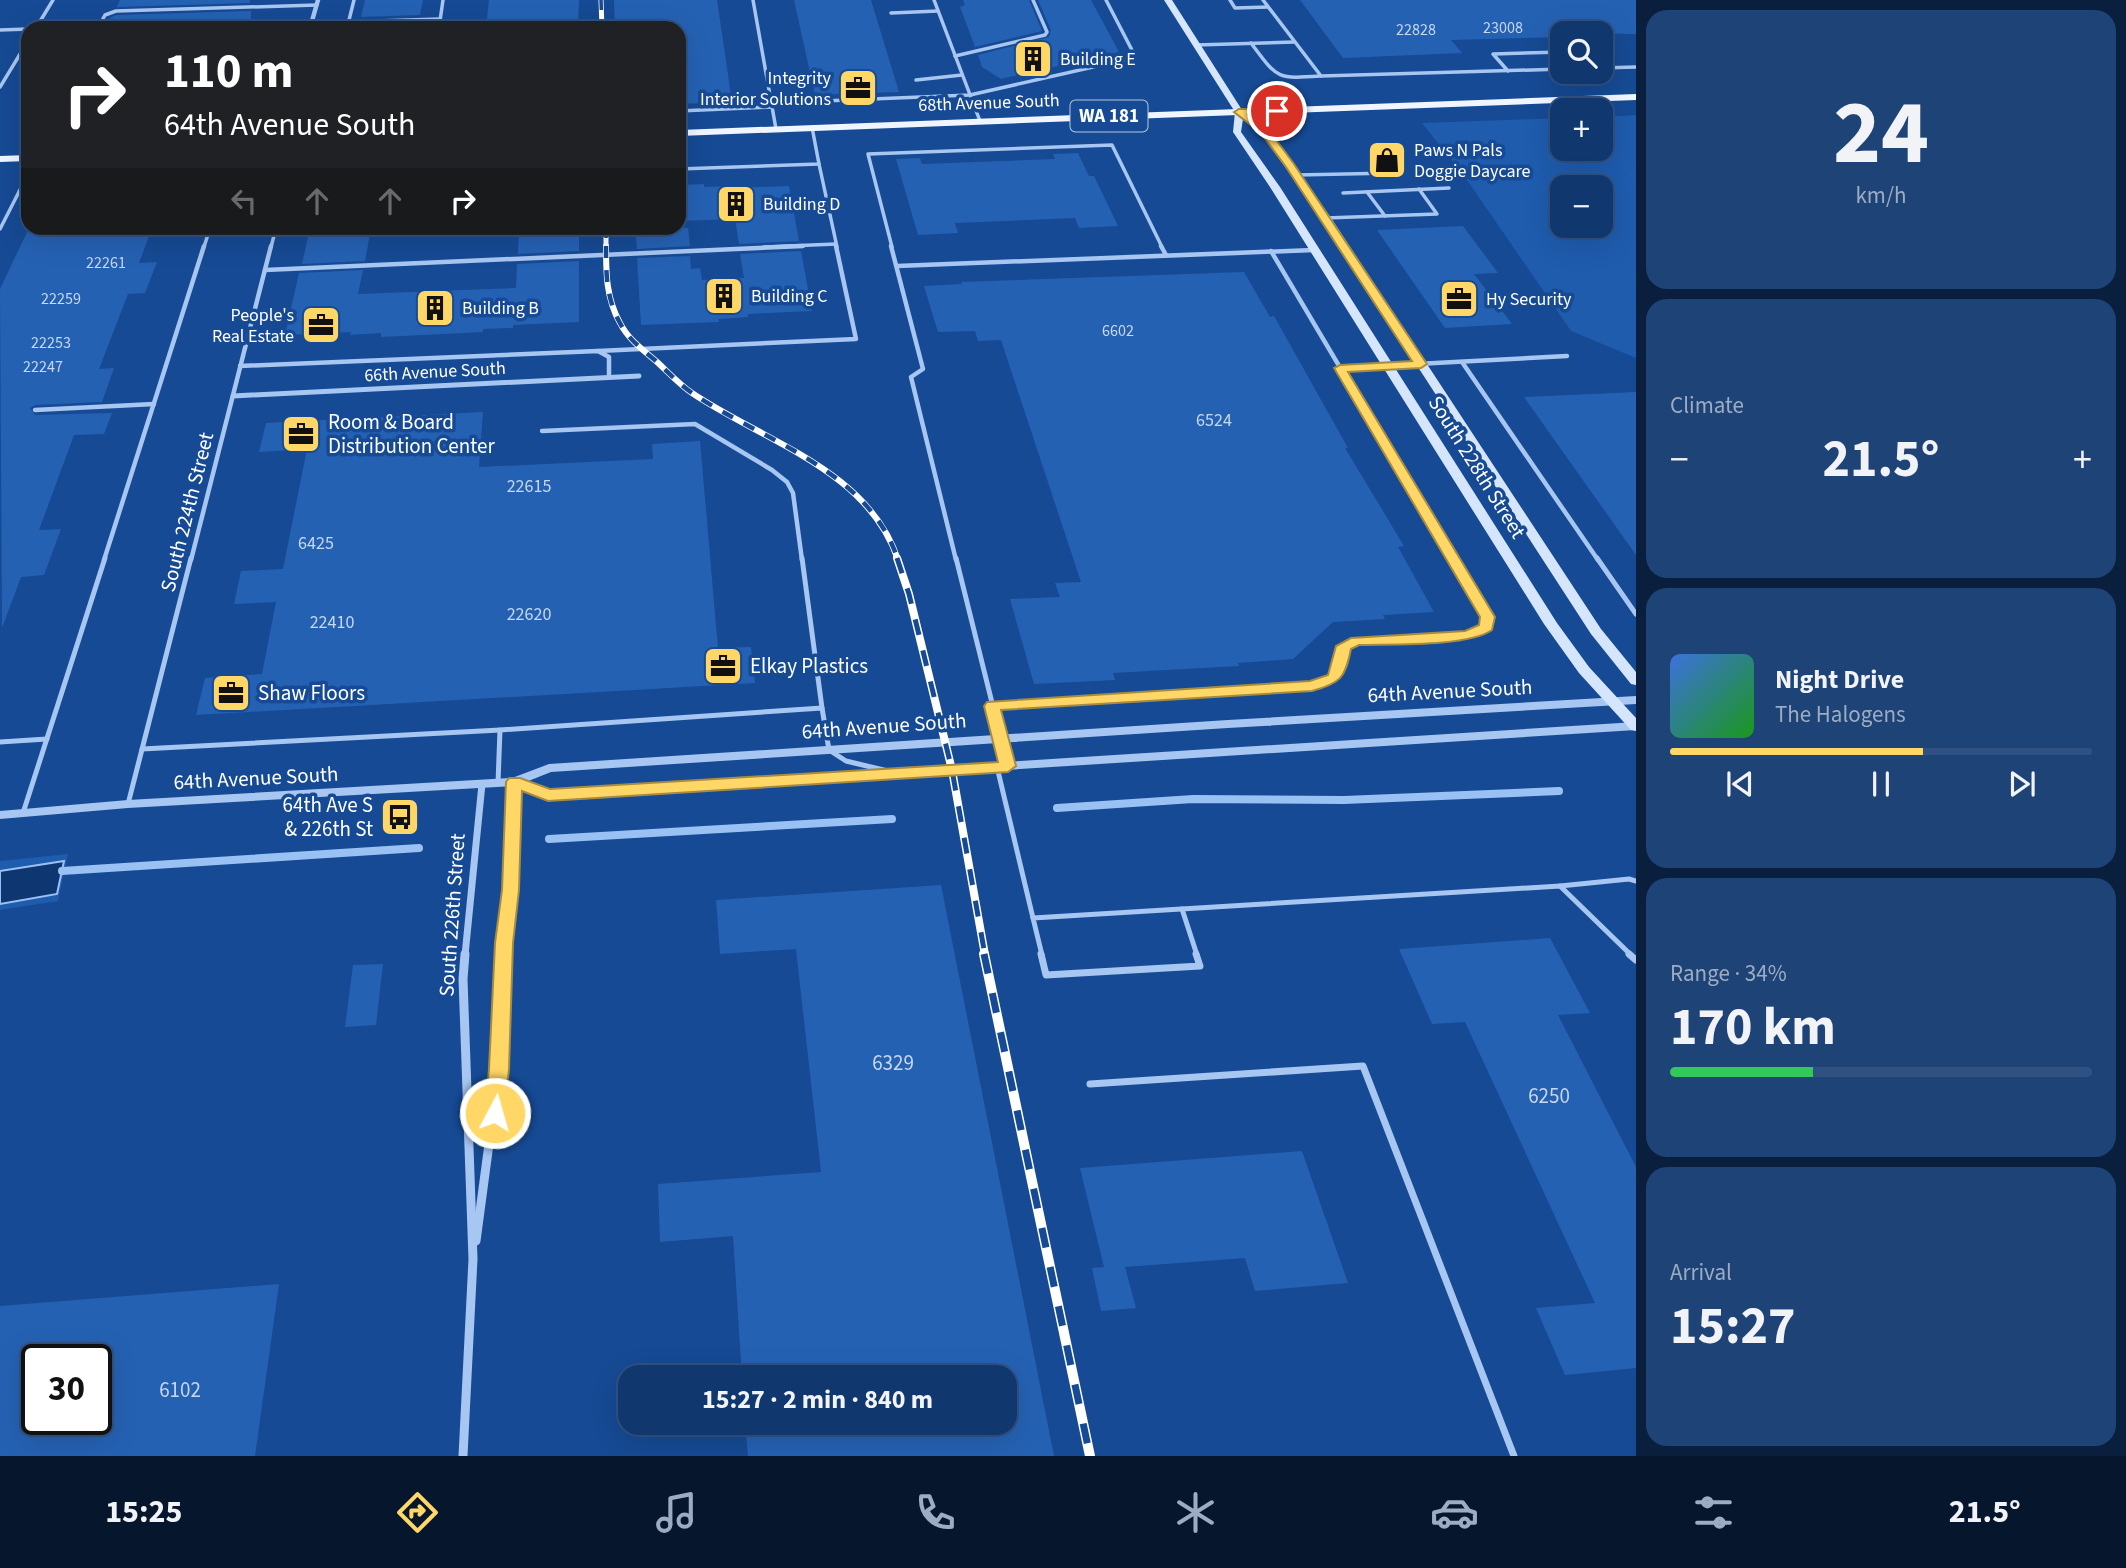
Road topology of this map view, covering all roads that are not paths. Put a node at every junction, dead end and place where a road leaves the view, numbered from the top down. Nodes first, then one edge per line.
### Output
1 (53, 0) edge
2 (354, 0) edge
3 (443, 0) edge
4 (753, 0) edge
5 (934, 0) edge
6 (1033, 0) edge
7 (1106, 0) edge
8 (1168, 0) edge
9 (1230, 0) edge
10 (1263, 0) edge
11 (318, 2) edge
12 (1268, 7) junction
13 (938, 11) junction
14 (891, 13) dead end
15 (440, 19) joint
16 (40, 21) edge
17 (102, 21) edge
18 (312, 21) edge
19 (348, 21) edge
20 (379, 21) edge
21 (21, 29) edge
22 (0, 30) edge
23 (1294, 42) junction
24 (1251, 43) junction
25 (1196, 45) junction
26 (21, 52) edge
27 (1550, 52) edge
28 (956, 56) junction
29 (1613, 66) edge
30 (1636, 67) edge
31 (1550, 69) edge
32 (1508, 71) junction
33 (962, 75) junction
34 (1321, 76) junction
35 (916, 80) dead end
36 (0, 87) edge
37 (970, 95) junction
38 (1636, 97) edge
39 (823, 101) dead end
40 (772, 107) junction
41 (686, 111) edge
42 (1239, 112) junction
43 (980, 121) junction
44 (812, 127) junction
45 (776, 129) junction
46 (686, 133) edge
47 (21, 158) edge
48 (0, 159) edge
49 (819, 164) junction
50 (686, 169) edge
51 (1394, 173) dead end
52 (1297, 175) junction
53 (21, 188) edge
54 (1449, 188) dead end
55 (1419, 190) junction
56 (1367, 192) junction
57 (1343, 193) dead end
58 (1385, 216) junction
59 (1326, 218) junction
60 (0, 229) edge
61 (208, 235) edge
62 (274, 235) edge
63 (836, 244) junction
64 (1314, 250) junction
65 (1270, 251) junction
66 (1166, 256) junction
67 (897, 266) junction
68 (265, 270) junction
69 (598, 351) junction
70 (1567, 356) dead end
71 (1462, 362) junction
72 (1421, 364) junction
73 (240, 366) junction
74 (1388, 366) junction
75 (1340, 368) junction
76 (639, 376) dead end
77 (609, 377) junction
78 (233, 396) junction
79 (154, 404) junction
80 (35, 410) dead end
81 (542, 431) dead end
82 (1636, 614) edge
83 (1636, 681) edge
84 (1636, 700) edge
85 (1611, 701) junction
86 (992, 706) junction
87 (822, 708) junction
88 (1636, 726) edge
89 (500, 730) junction
90 (1000, 737) junction
91 (47, 739) junction
92 (0, 742) edge
93 (142, 749) junction
94 (829, 750) junction
95 (1002, 767) junction
96 (904, 773) junction
97 (514, 782) junction
98 (498, 783) junction
99 (482, 785) junction
100 (128, 804) junction
101 (23, 813) junction
102 (0, 816) edge
103 (1636, 881) edge
104 (1560, 886) junction
105 (1182, 909) junction
106 (1033, 918) junction
107 (1636, 960) edge
108 (1090, 1084) dead end
109 (473, 1259) junction
110 (463, 1456) edge
111 (1514, 1456) edge

1 - 16 lane
2 - 19 lane
3 - 15 lane
4 - 40 lane
5 - 13 lane
6 - 28 lane
7 - 37 lane
8 - 25 main road, South 228th Street
9 - 12 lane
10 - 12 lane
11 - 17 lane
11 - 18 street
12 - 23 lane
13 - 14 lane
13 - 28 lane
15 - 20 lane
21 - 22 lane
23 - 24 lane
23 - 34 lane
24 - 25 lane
24 - 34 lane
25 - 42 main road, South 228th Street
26 - 36 lane
27 - 32 lane
28 - 33 lane
29 - 30 lane
31 - 32 lane
32 - 34 lane
33 - 35 lane
33 - 37 lane
37 - 39 lane
37 - 43 lane
38 - 42 main road, 68th Avenue South / WA 181
40 - 41 lane
40 - 45 lane
42 - 43 main road, 68th Avenue South / WA 181
42 - 52 main road, South 228th Street
42 - 64 main road, South 228th Street
43 - 44 main road, 68th Avenue South / WA 181
44 - 45 main road, 68th Avenue South / WA 181
44 - 49 lane
45 - 46 main road, 68th Avenue South / WA 181
47 - 48 main road
49 - 50 lane
49 - 63 lane
51 - 52 lane
52 - 59 main road, South 228th Street
53 - 60 lane
54 - 55 lane
55 - 56 lane
55 - 58 lane
56 - 57 lane
56 - 58 lane
58 - 59 lane
59 - 72 main road, South 228th Street
61 - 79 lane
62 - 68 lane, South 224th Street
63 - 68 lane
63 - 69 lane
64 - 65 lane
64 - 74 main road, South 228th Street
65 - 66 lane
65 - 75 lane
66 - 67 lane
66 - 67 lane
67 - 86 lane
68 - 73 lane, South 224th Street
69 - 73 lane
69 - 77 lane
70 - 71 lane
71 - 72 lane
71 - 82 lane
72 - 74 lane
72 - 83 main road, South 228th Street
73 - 78 lane, South 224th Street
74 - 75 lane
74 - 85 main road, South 228th Street
75 - 86 lane
76 - 77 street, 66th Avenue South
77 - 78 street, 66th Avenue South
78 - 93 lane, South 224th Street
79 - 80 lane
79 - 91 lane
81 - 87 lane
84 - 85 street, 64th Avenue South
85 - 88 main road, South 228th Street
85 - 90 street, 64th Avenue South
86 - 90 lane
87 - 89 lane
87 - 94 lane
88 - 95 street, 64th Avenue South
89 - 93 lane
89 - 98 lane
90 - 94 street, 64th Avenue South
90 - 95 lane
91 - 92 lane
91 - 101 lane
93 - 100 lane, South 224th Street
94 - 96 lane
94 - 97 street, 64th Avenue South
95 - 96 street, 64th Avenue South
95 - 106 lane
96 - 97 street, 64th Avenue South
97 - 98 street, 64th Avenue South
97 - 109 street, South 226th Street
98 - 99 street, 64th Avenue South
99 - 100 street, 64th Avenue South
99 - 109 street, South 226th Street
100 - 101 street, 64th Avenue South
101 - 102 street, 64th Avenue South
103 - 104 lane
104 - 105 lane
104 - 107 lane
105 - 106 lane
105 - 106 lane
108 - 111 lane
109 - 110 street, South 226th Street

